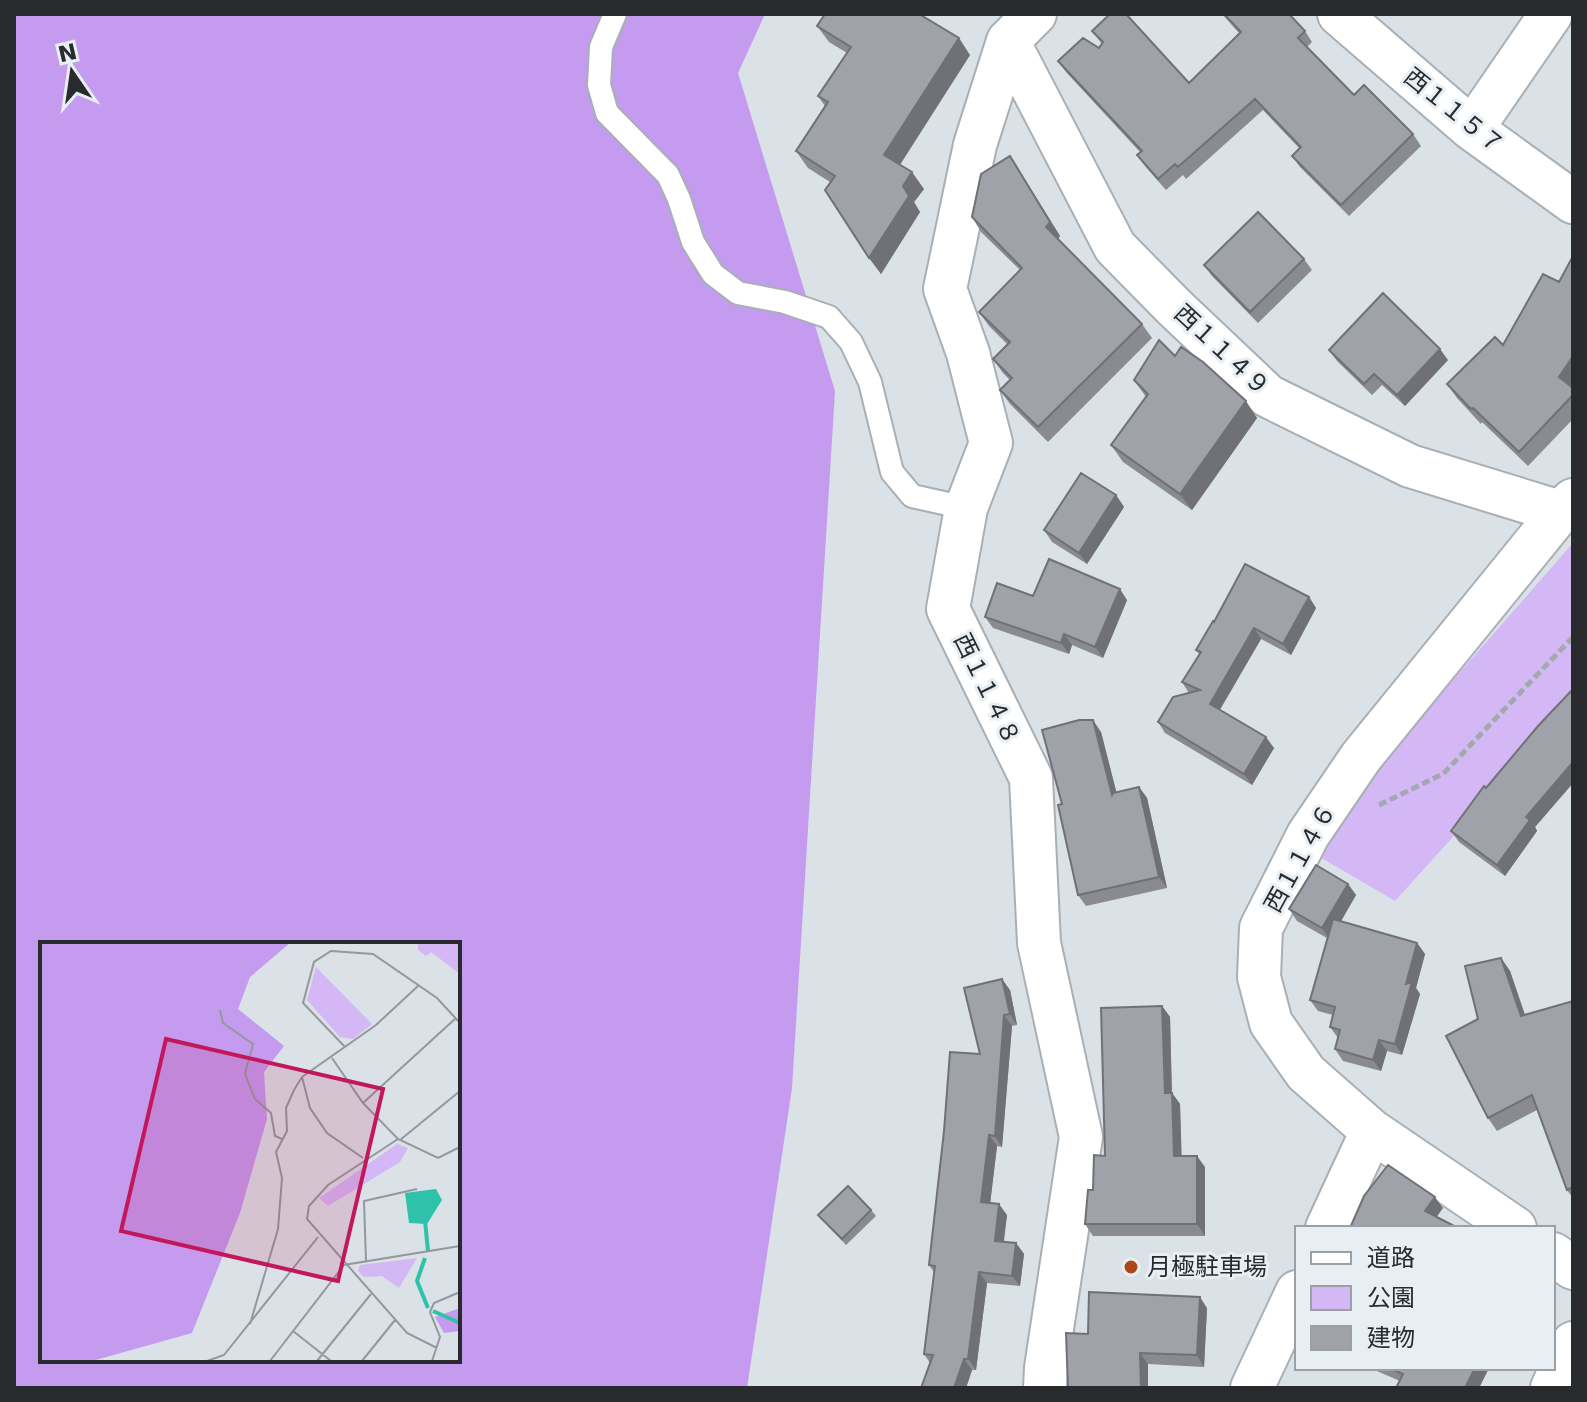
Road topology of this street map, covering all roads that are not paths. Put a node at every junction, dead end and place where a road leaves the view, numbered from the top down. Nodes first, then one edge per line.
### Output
1 (615, 14) edge
2 (1339, 14) edge
3 (1551, 14) edge
4 (1021, 28) edge
5 (1472, 129) junction
6 (1573, 202) edge
7 (1566, 506) edge
8 (966, 508) junction
9 (1372, 1131) junction
10 (1328, 1226) edge
11 (1512, 1226) edge
12 (1555, 1255) edge
13 (1573, 1268) edge
14 (1295, 1296) edge
15 (1573, 1343) edge
16 (1045, 1388) edge
17 (1252, 1388) edge
18 (1552, 1388) edge

1 - 8 lane
2 - 5 street, 西１１５７
3 - 5 street
4 - 7 street, 西１１４９
4 - 8 street, 西１１４８
5 - 6 street, 西１１５７
7 - 9 street, 西１１４６
8 - 16 street, 西１１４８
9 - 10 street
9 - 11 street, 西１１４６
12 - 13 street
14 - 17 street
15 - 18 street

